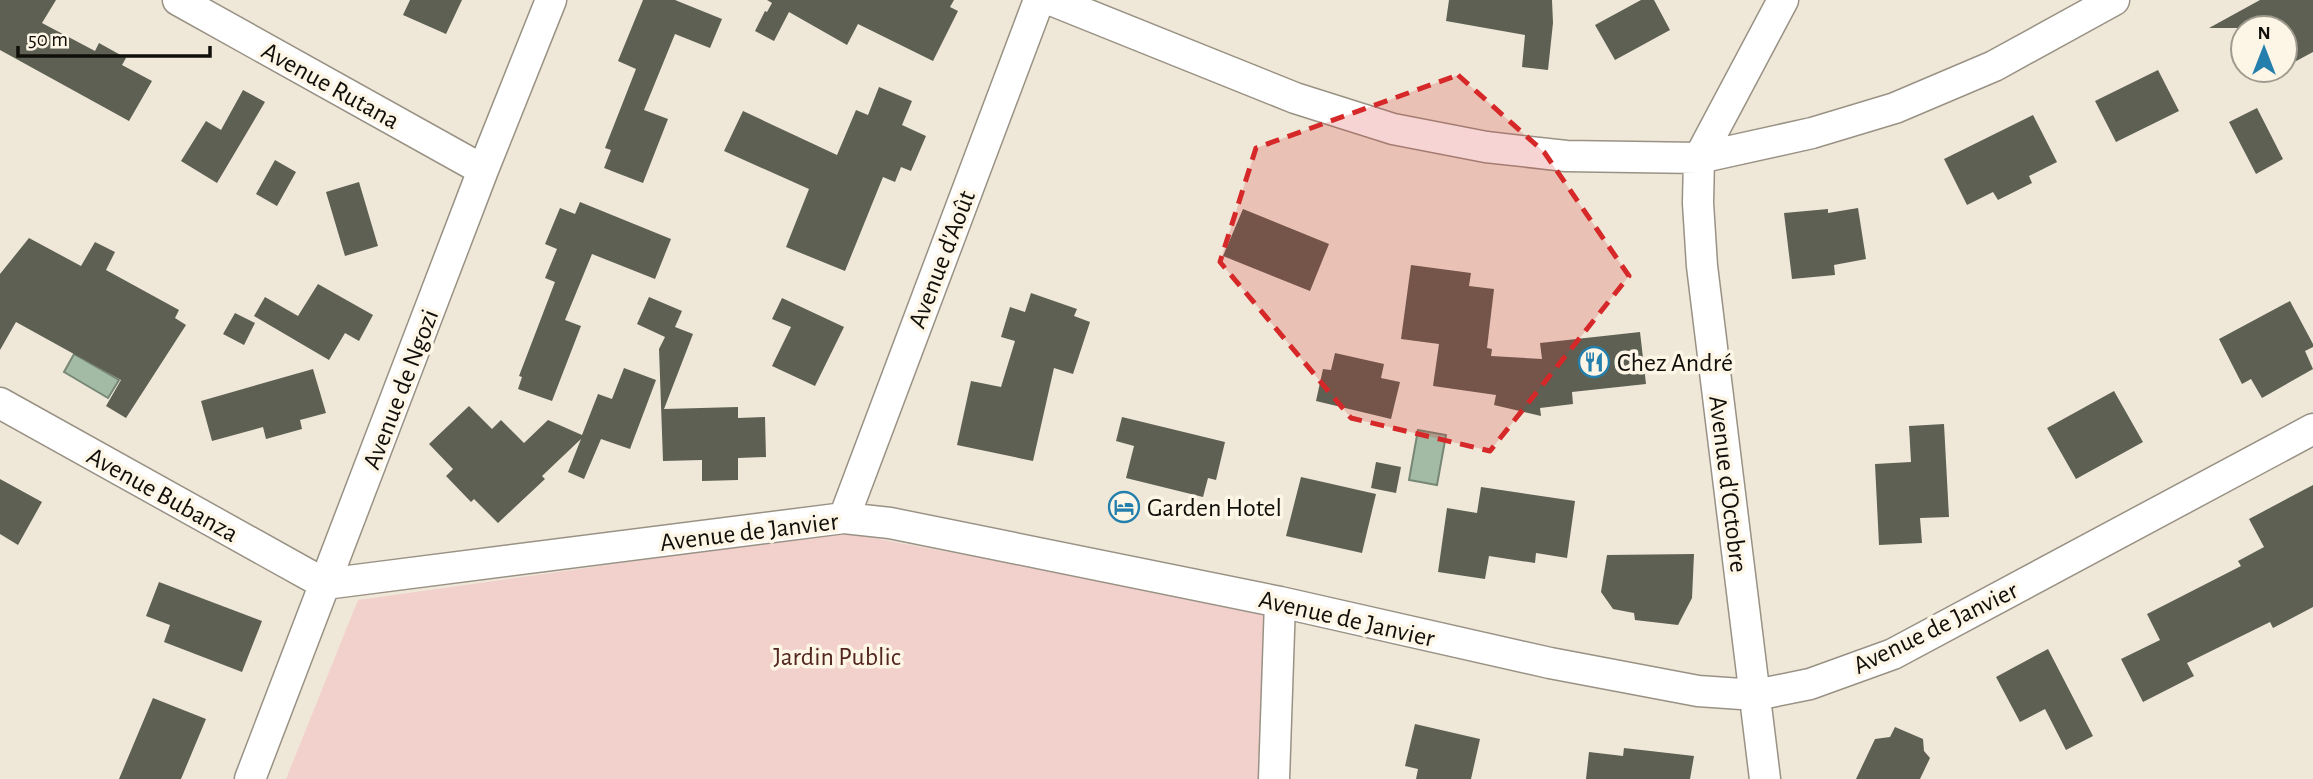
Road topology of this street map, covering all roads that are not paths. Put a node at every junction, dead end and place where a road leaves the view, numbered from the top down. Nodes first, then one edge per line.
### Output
1 (178, 0) edge
2 (551, 0) edge
3 (1039, 0) edge
4 (1051, 0) edge
5 (1783, 0) edge
6 (2114, 0) edge
7 (1699, 158) junction
8 (483, 170) junction
9 (0, 403) edge
10 (2313, 429) edge
11 (844, 518) junction
12 (326, 584) junction
13 (1280, 602) junction
14 (1756, 695) junction
15 (250, 779) edge
16 (1274, 779) edge
17 (1765, 779) edge

1 - 8 street, Avenue Rutana
2 - 8 street, Avenue de Ngozi
3 - 11 street, Avenue d'Août
4 - 7 street
5 - 7 street, Avenue d'Octobre
6 - 7 street
7 - 14 street, Avenue d'Octobre
8 - 12 street, Avenue de Ngozi
9 - 12 street, Avenue Bubanza
10 - 14 street, Avenue de Janvier
11 - 12 street, Avenue de Janvier
11 - 13 street, Avenue de Janvier
12 - 15 street, Avenue de Ngozi
13 - 14 street, Avenue de Janvier
13 - 16 street
14 - 17 street, Avenue d'Octobre

